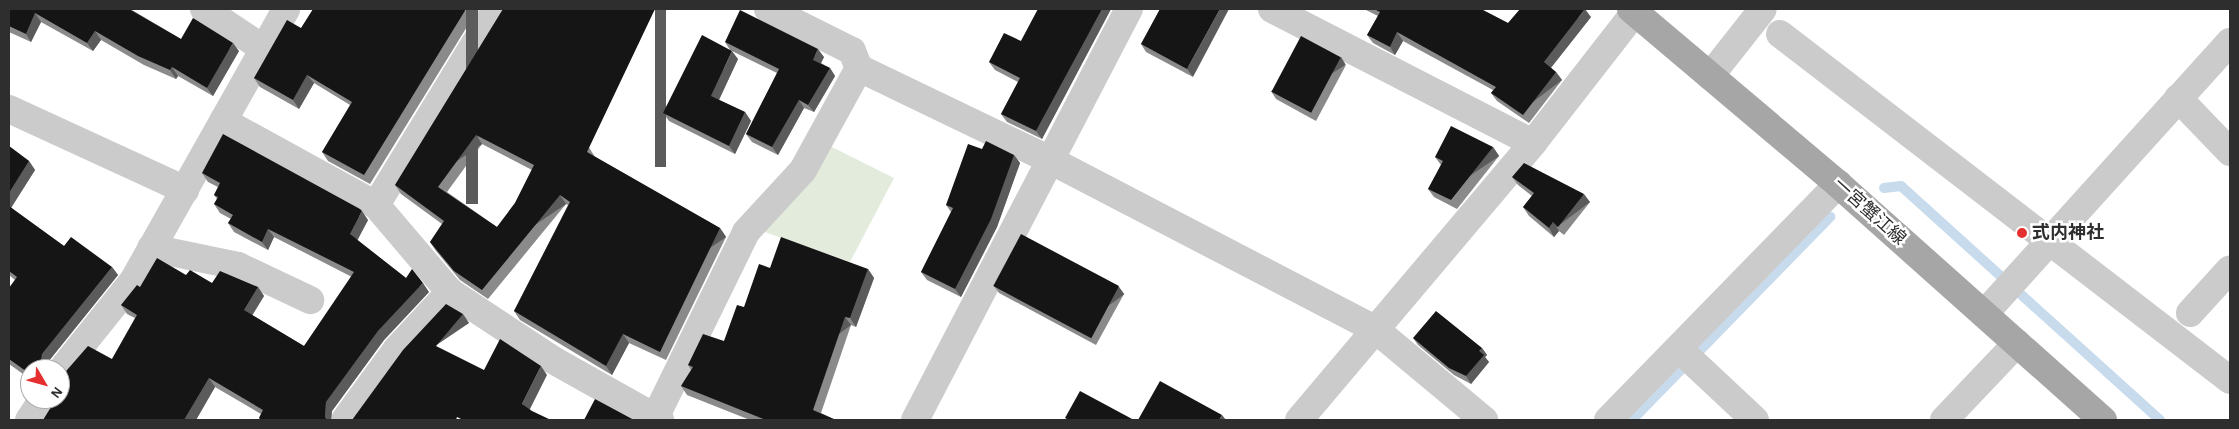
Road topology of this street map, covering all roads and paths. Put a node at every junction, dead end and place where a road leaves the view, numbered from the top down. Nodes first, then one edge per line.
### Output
1 (204, 9) edge
2 (286, 9) edge
3 (496, 9) edge
4 (768, 9) edge
5 (1129, 9) edge
6 (1272, 9) edge
7 (1763, 9) edge
8 (1633, 10) edge
9 (1780, 34) dead end
10 (2230, 42) edge
11 (264, 49) junction
12 (860, 68) junction
13 (1710, 76) junction
14 (2178, 98) junction
15 (9, 109) edge
16 (223, 121) junction
17 (1533, 143) junction
18 (2230, 152) edge
19 (1050, 160) junction
20 (1838, 184) junction
21 (185, 190) junction
22 (376, 205) junction
23 (2050, 240) junction
24 (152, 248) junction
25 (2230, 269) edge
26 (450, 292) junction
27 (310, 300) dead end
28 (1984, 314) junction
29 (2190, 314) dead end
30 (1376, 330) junction
31 (2017, 344) junction
32 (1688, 357) junction
33 (70, 360) edge
34 (2230, 380) edge
35 (37, 409) edge
36 (656, 419) edge
37 (30, 420) edge
38 (345, 420) edge
39 (915, 420) edge
40 (1300, 420) edge
41 (1484, 420) edge
42 (1608, 420) edge
43 (1755, 420) edge
44 (1944, 420) edge
45 (2103, 420) edge

1 - 11 street
2 - 11 street
3 - 22 street
4 - 12 street
5 - 19 street
6 - 17 street
7 - 13 street
8 - 13 main road, 一宮蟹江線
8 - 17 street
9 - 23 street
10 - 14 street
11 - 16 street
12 - 19 street
12 - 36 street
13 - 20 main road, 一宮蟹江線
14 - 18 street
14 - 23 street
15 - 21 street
16 - 21 street
16 - 22 street
17 - 30 street
19 - 30 street
19 - 39 street
20 - 28 main road, 一宮蟹江線
20 - 32 street
21 - 24 street
22 - 26 street
23 - 28 street
23 - 34 street
24 - 27 street
24 - 33 street
25 - 29 street
26 - 36 street
26 - 38 street
28 - 31 main road, 一宮蟹江線
30 - 40 street
30 - 41 street
31 - 44 street
31 - 45 main road, 一宮蟹江線
32 - 42 street
32 - 43 street
35 - 37 street

